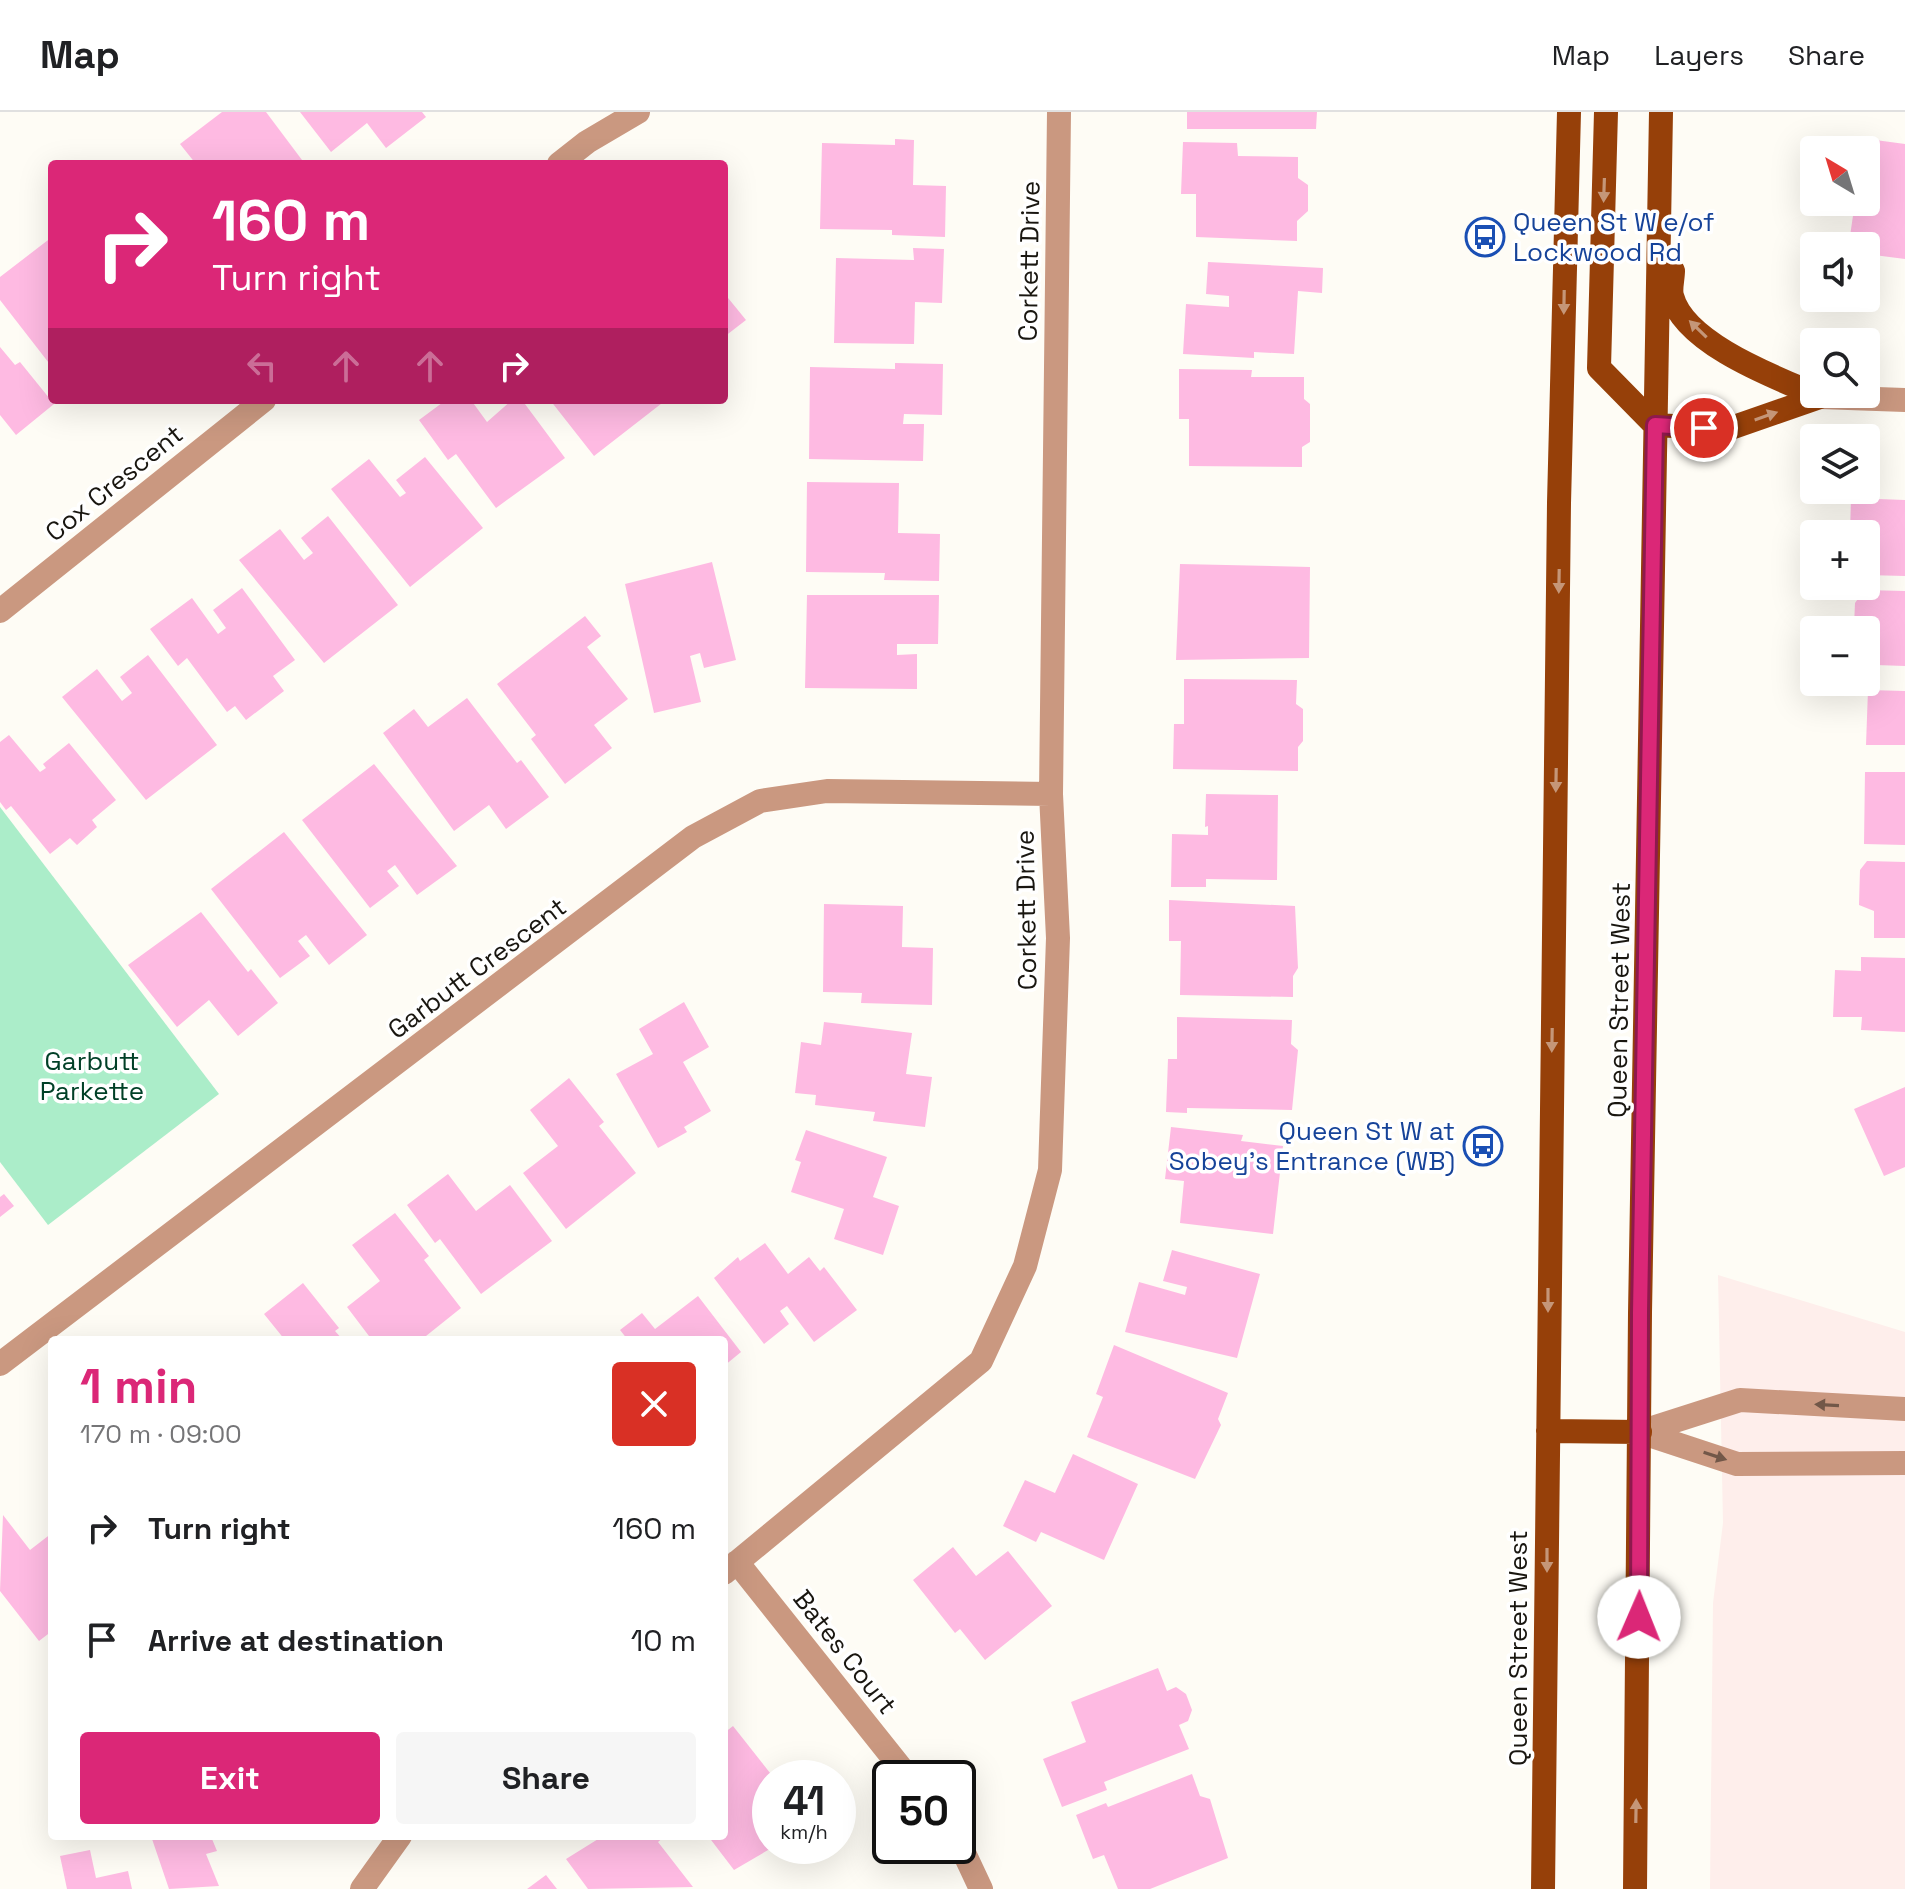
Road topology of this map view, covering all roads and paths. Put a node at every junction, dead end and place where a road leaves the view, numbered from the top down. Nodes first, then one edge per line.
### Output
1 (638, 112) edge
2 (1059, 112) edge
3 (1569, 112) edge
4 (1606, 112) edge
5 (1661, 116) edge
6 (564, 160) edge
7 (1800, 388) edge
8 (1880, 399) edge
9 (1905, 400) edge
10 (1800, 401) edge
11 (259, 404) edge
12 (1655, 425) junction
13 (0, 611) edge
14 (1051, 794) junction
15 (0, 1364) edge
16 (1905, 1409) edge
17 (1548, 1431) junction
18 (1640, 1432) junction
19 (1905, 1463) edge
20 (731, 1567) edge
21 (894, 1760) edge
22 (397, 1840) edge
23 (969, 1864) edge
24 (362, 1889) edge
25 (981, 1889) edge
26 (1543, 1889) edge
27 (1635, 1889) edge

1 - 6 street
2 - 14 street, Corkett Drive
3 -> 17 main road, Queen Street West
4 -> 12 main road
7 -> 5 main road
5 - 12 main road, Queen Street West
8 - 9 street
12 -> 10 main road
11 - 13 street, Cox Crescent
12 - 18 main road, Queen Street West
14 - 15 street, Garbutt Crescent
14 - 20 street, Corkett Drive
16 -> 18 street
17 - 18 main road
17 -> 26 main road, Queen Street West
18 -> 19 street
27 -> 18 main road, Queen Street West
20 - 21 street, Bates Court
22 - 24 street
23 - 25 street

